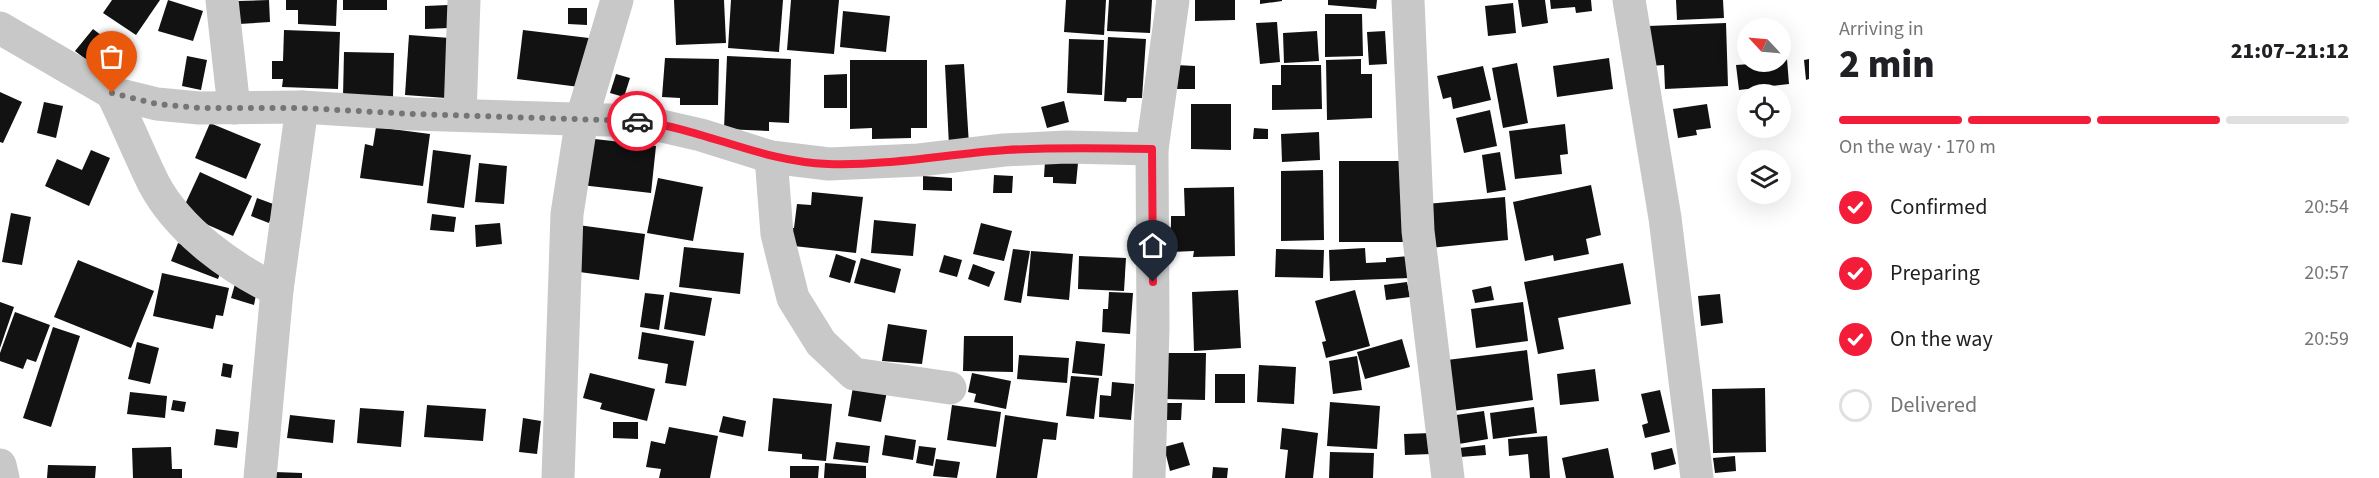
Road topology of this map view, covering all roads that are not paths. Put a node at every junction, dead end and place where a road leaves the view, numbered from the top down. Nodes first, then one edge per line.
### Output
1 (222, 0) edge
2 (464, 0) edge
3 (617, 0) edge
4 (1173, 0) edge
5 (1408, 0) edge
6 (1629, 0) edge
7 (0, 28) edge
8 (112, 93) junction
9 (234, 108) junction
10 (302, 108) junction
11 (460, 115) junction
12 (582, 118) junction
13 (1152, 149) junction
14 (771, 157) junction
15 (277, 290) junction
16 (950, 388) dead end
17 (0, 465) edge
18 (3, 478) edge
19 (260, 478) edge
20 (558, 478) edge
21 (1149, 478) edge
22 (1448, 478) edge
23 (1697, 478) edge

1 - 9 street
2 - 11 street
3 - 12 street
4 - 13 street
5 - 22 street
6 - 23 street
7 - 8 street
8 - 9 street
8 - 15 street
9 - 10 street
10 - 11 street
10 - 15 street
11 - 12 street
12 - 14 street
12 - 20 street
13 - 14 street
13 - 21 street
14 - 16 street
15 - 19 street
17 - 18 street

